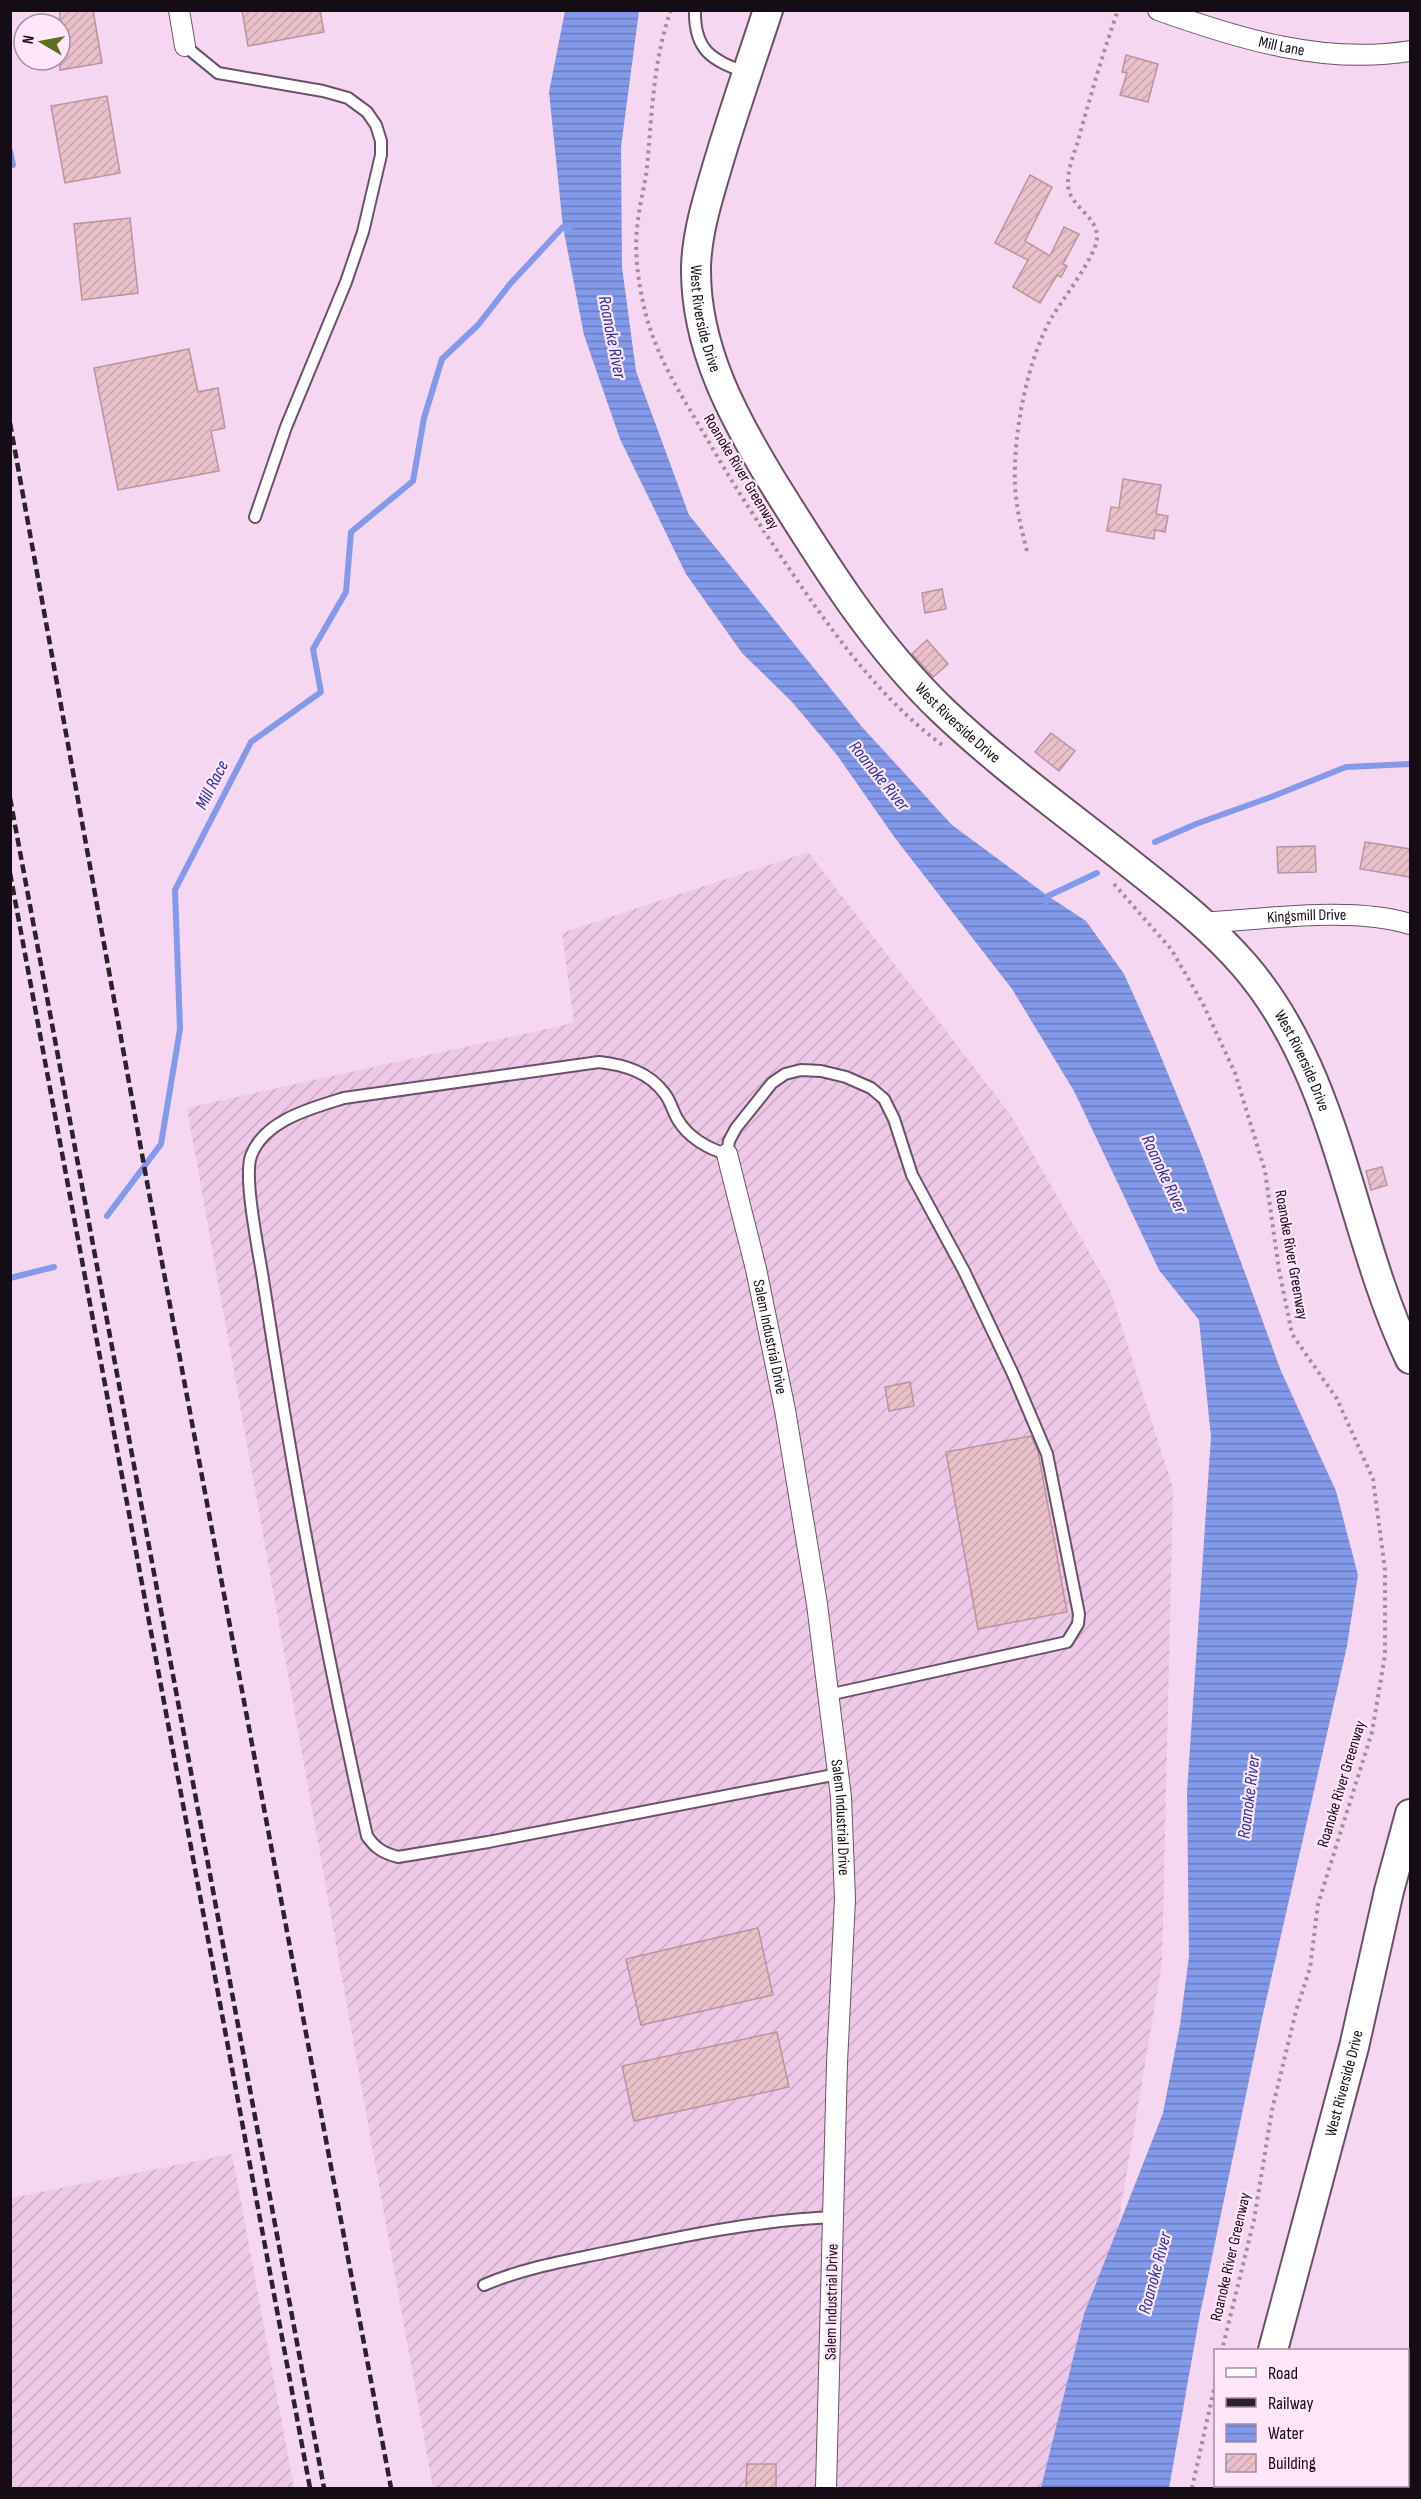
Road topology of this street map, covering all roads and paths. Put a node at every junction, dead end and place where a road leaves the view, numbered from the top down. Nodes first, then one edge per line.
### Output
1 (179, 10) edge
2 (671, 10) edge
3 (695, 10) edge
4 (768, 10) edge
5 (1118, 10) edge
6 (1158, 10) edge
7 (185, 46) joint
8 (1410, 51) edge
9 (748, 73) junction
10 (255, 517) dead end
11 (1027, 550) dead end
12 (953, 754) dead end
13 (1111, 880) dead end
14 (1202, 922) junction
15 (1410, 924) edge
16 (727, 1154) junction
17 (1410, 1359) edge
18 (828, 1695) junction
19 (838, 1774) junction
20 (1410, 1814) edge
21 (834, 2217) junction
22 (484, 2285) dead end
23 (1222, 2349) edge
24 (1273, 2349) edge
25 (1214, 2385) edge
26 (826, 2488) edge
27 (1192, 2488) edge

1 - 7 street
2 - 12 path, Roanoke River Greenway
3 - 9 lane
4 - 9 street, West Riverside Drive
5 - 11 path
6 - 8 street, Mill Lane
7 - 10 lane
9 - 14 street, West Riverside Drive
13 - 23 path, Roanoke River Greenway
14 - 15 street, Kingsmill Drive
14 - 17 street, West Riverside Drive
16 - 18 street, Salem Industrial Drive
16 - 18 lane
16 - 19 lane
18 - 19 street, Salem Industrial Drive
19 - 21 street, Salem Industrial Drive
20 - 24 street, West Riverside Drive
21 - 22 lane
21 - 26 street, Salem Industrial Drive
25 - 27 path

